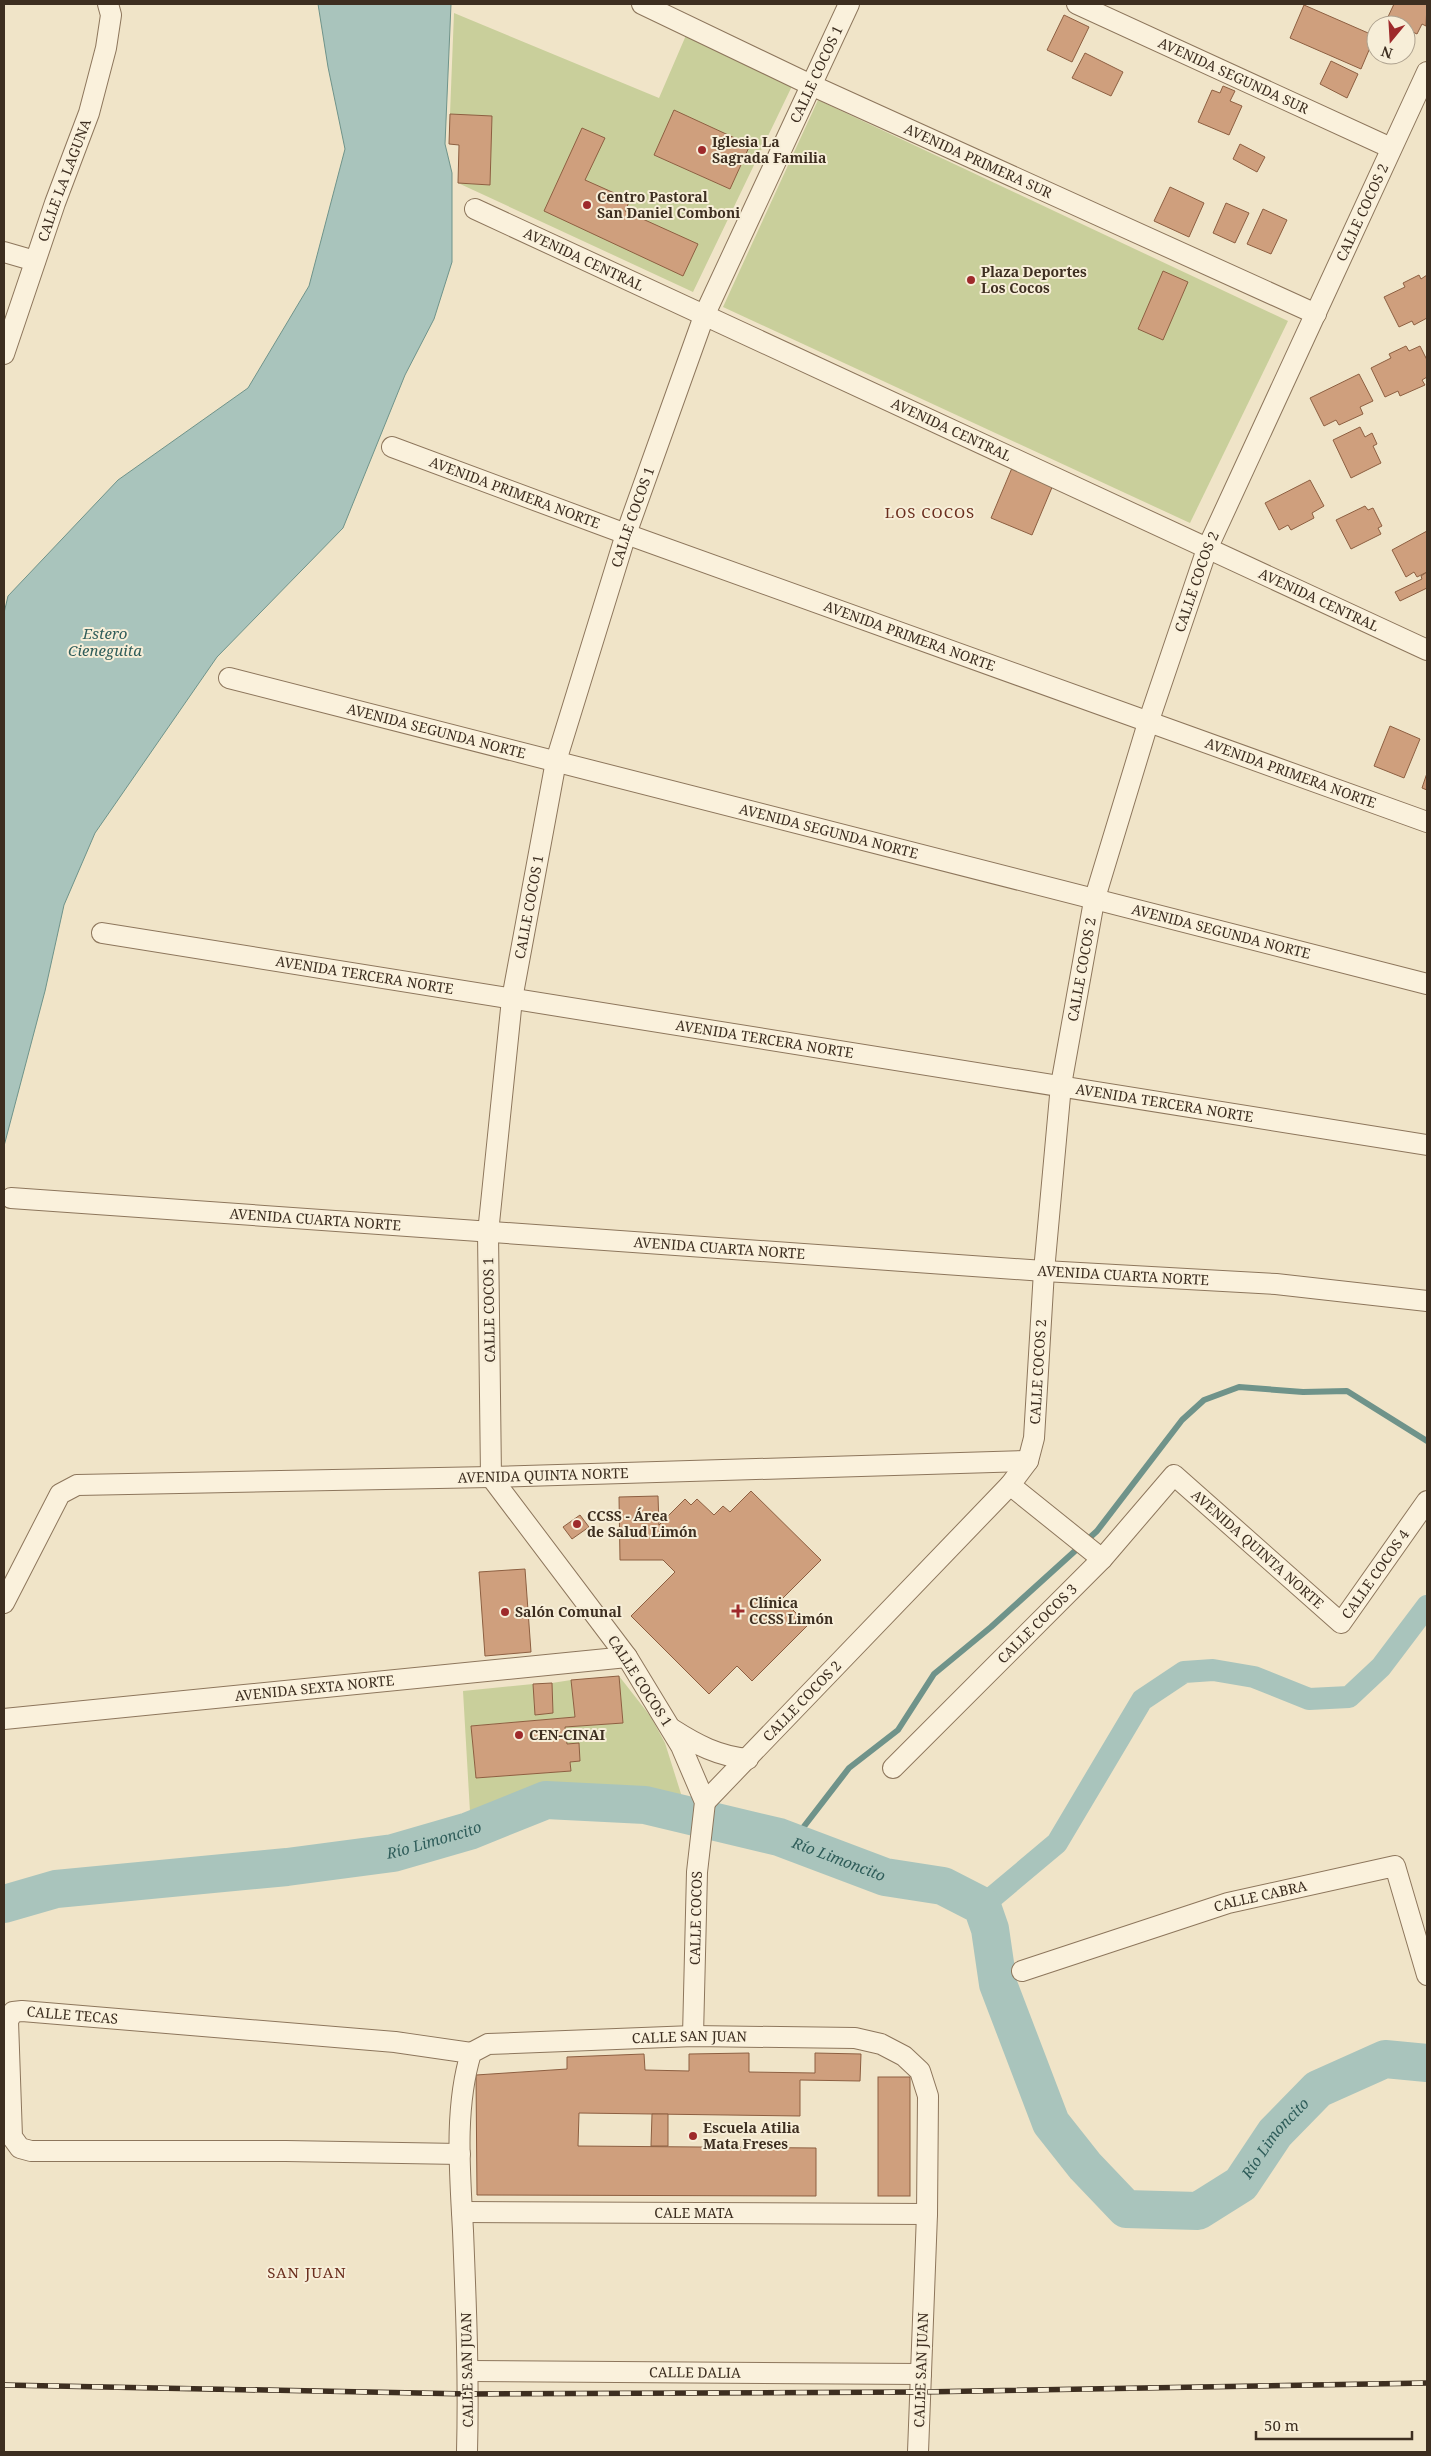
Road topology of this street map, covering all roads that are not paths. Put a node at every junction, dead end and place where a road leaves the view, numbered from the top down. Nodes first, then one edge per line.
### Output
1 (108, 4) edge
2 (642, 4) edge
3 (849, 4) edge
4 (1077, 4) edge
5 (1427, 72) edge
6 (811, 84) junction
7 (1391, 148) junction
8 (475, 209) dead end
9 (4, 252) edge
10 (35, 260) junction
11 (1316, 314) junction
12 (704, 316) junction
13 (4, 354) edge
14 (392, 447) dead end
15 (626, 534) junction
16 (1207, 549) junction
17 (1427, 650) edge
18 (229, 678) dead end
19 (1148, 723) junction
20 (556, 761) junction
21 (1427, 822) edge
22 (1094, 901) junction
23 (102, 933) dead end
24 (1427, 984) edge
25 (512, 999) junction
26 (1061, 1085) junction
27 (1427, 1145) edge
28 (12, 1198) dead end
29 (488, 1233) junction
30 (1044, 1271) junction
31 (1427, 1300) edge
32 (1028, 1461) junction
33 (1174, 1475) joint
34 (491, 1477) junction
35 (1010, 1485) junction
36 (1427, 1501) edge
37 (1102, 1559) junction
38 (4, 1603) edge
39 (1341, 1623) joint
40 (627, 1657) junction
41 (4, 1719) edge
42 (671, 1728) junction
43 (748, 1758) junction
44 (893, 1768) dead end
45 (705, 1802) junction
46 (1022, 1971) dead end
47 (1427, 1975) edge
48 (694, 2036) junction
49 (471, 2053) junction
50 (460, 2154) junction
51 (462, 2212) junction
52 (927, 2214) junction
53 (469, 2371) junction
54 (921, 2374) junction
55 (467, 2452) edge
56 (918, 2452) edge

1 - 10 street, CALLE LA LAGUNA
2 - 6 street, AVENIDA PRIMERA SUR
3 - 6 street, CALLE COCOS 1
4 - 7 street, AVENIDA SEGUNDA SUR
5 - 7 street, CALLE COCOS 2
6 - 11 street, AVENIDA PRIMERA SUR
6 - 12 street, CALLE COCOS 1
7 - 11 street, CALLE COCOS 2
8 - 12 street, AVENIDA CENTRAL
9 - 10 street
10 - 13 street, CALLE LA LAGUNA
11 - 16 street, CALLE COCOS 2
12 - 15 street, CALLE COCOS 1
12 - 16 street, AVENIDA CENTRAL
14 - 15 street, AVENIDA PRIMERA NORTE
15 - 19 street, AVENIDA PRIMERA NORTE
15 - 20 street, CALLE COCOS 1
16 - 17 street, AVENIDA CENTRAL
16 - 19 street, CALLE COCOS 2
18 - 20 street, AVENIDA SEGUNDA NORTE
19 - 21 street, AVENIDA PRIMERA NORTE
19 - 22 street, CALLE COCOS 2
20 - 22 street, AVENIDA SEGUNDA NORTE
20 - 25 street, CALLE COCOS 1
22 - 24 street, AVENIDA SEGUNDA NORTE
22 - 26 street, CALLE COCOS 2
23 - 25 street, AVENIDA TERCERA NORTE
25 - 26 street, AVENIDA TERCERA NORTE
25 - 29 street, CALLE COCOS 1
26 - 27 street, AVENIDA TERCERA NORTE
26 - 30 street, CALLE COCOS 2
28 - 29 street, AVENIDA CUARTA NORTE
29 - 30 street, AVENIDA CUARTA NORTE
29 - 34 street, CALLE COCOS 1
30 - 31 street, AVENIDA CUARTA NORTE
30 - 32 street, CALLE COCOS 2
32 - 34 street, AVENIDA QUINTA NORTE
32 - 35 street, CALLE COCOS 2
33 - 37 street, CALLE COCOS 3
33 - 39 street, AVENIDA QUINTA NORTE
34 - 38 street, AVENIDA QUINTA NORTE
34 - 40 street, CALLE COCOS 1
35 - 37 street
35 - 43 street, CALLE COCOS 2
36 - 39 street, CALLE COCOS 4
37 - 44 street, CALLE COCOS 3
40 - 41 street, AVENIDA SEXTA NORTE
40 - 42 street, CALLE COCOS 1
42 - 43 street
42 - 45 street, CALLE COCOS 1
43 - 45 street, CALLE COCOS 2
45 - 48 street, CALLE COCOS
46 - 47 street, CALLE CABRA
48 - 49 street, CALLE SAN JUAN
48 - 52 street, CALLE SAN JUAN
49 - 50 street, CALLE SAN JUAN
49 - 50 street, CALLE TECAS
50 - 51 street, CALLE SAN JUAN
51 - 52 street, CALE MATA
51 - 53 street, CALLE SAN JUAN
52 - 54 street, CALLE SAN JUAN
53 - 54 street, CALLE DALIA
53 - 55 street, CALLE SAN JUAN
54 - 56 street, CALLE SAN JUAN

